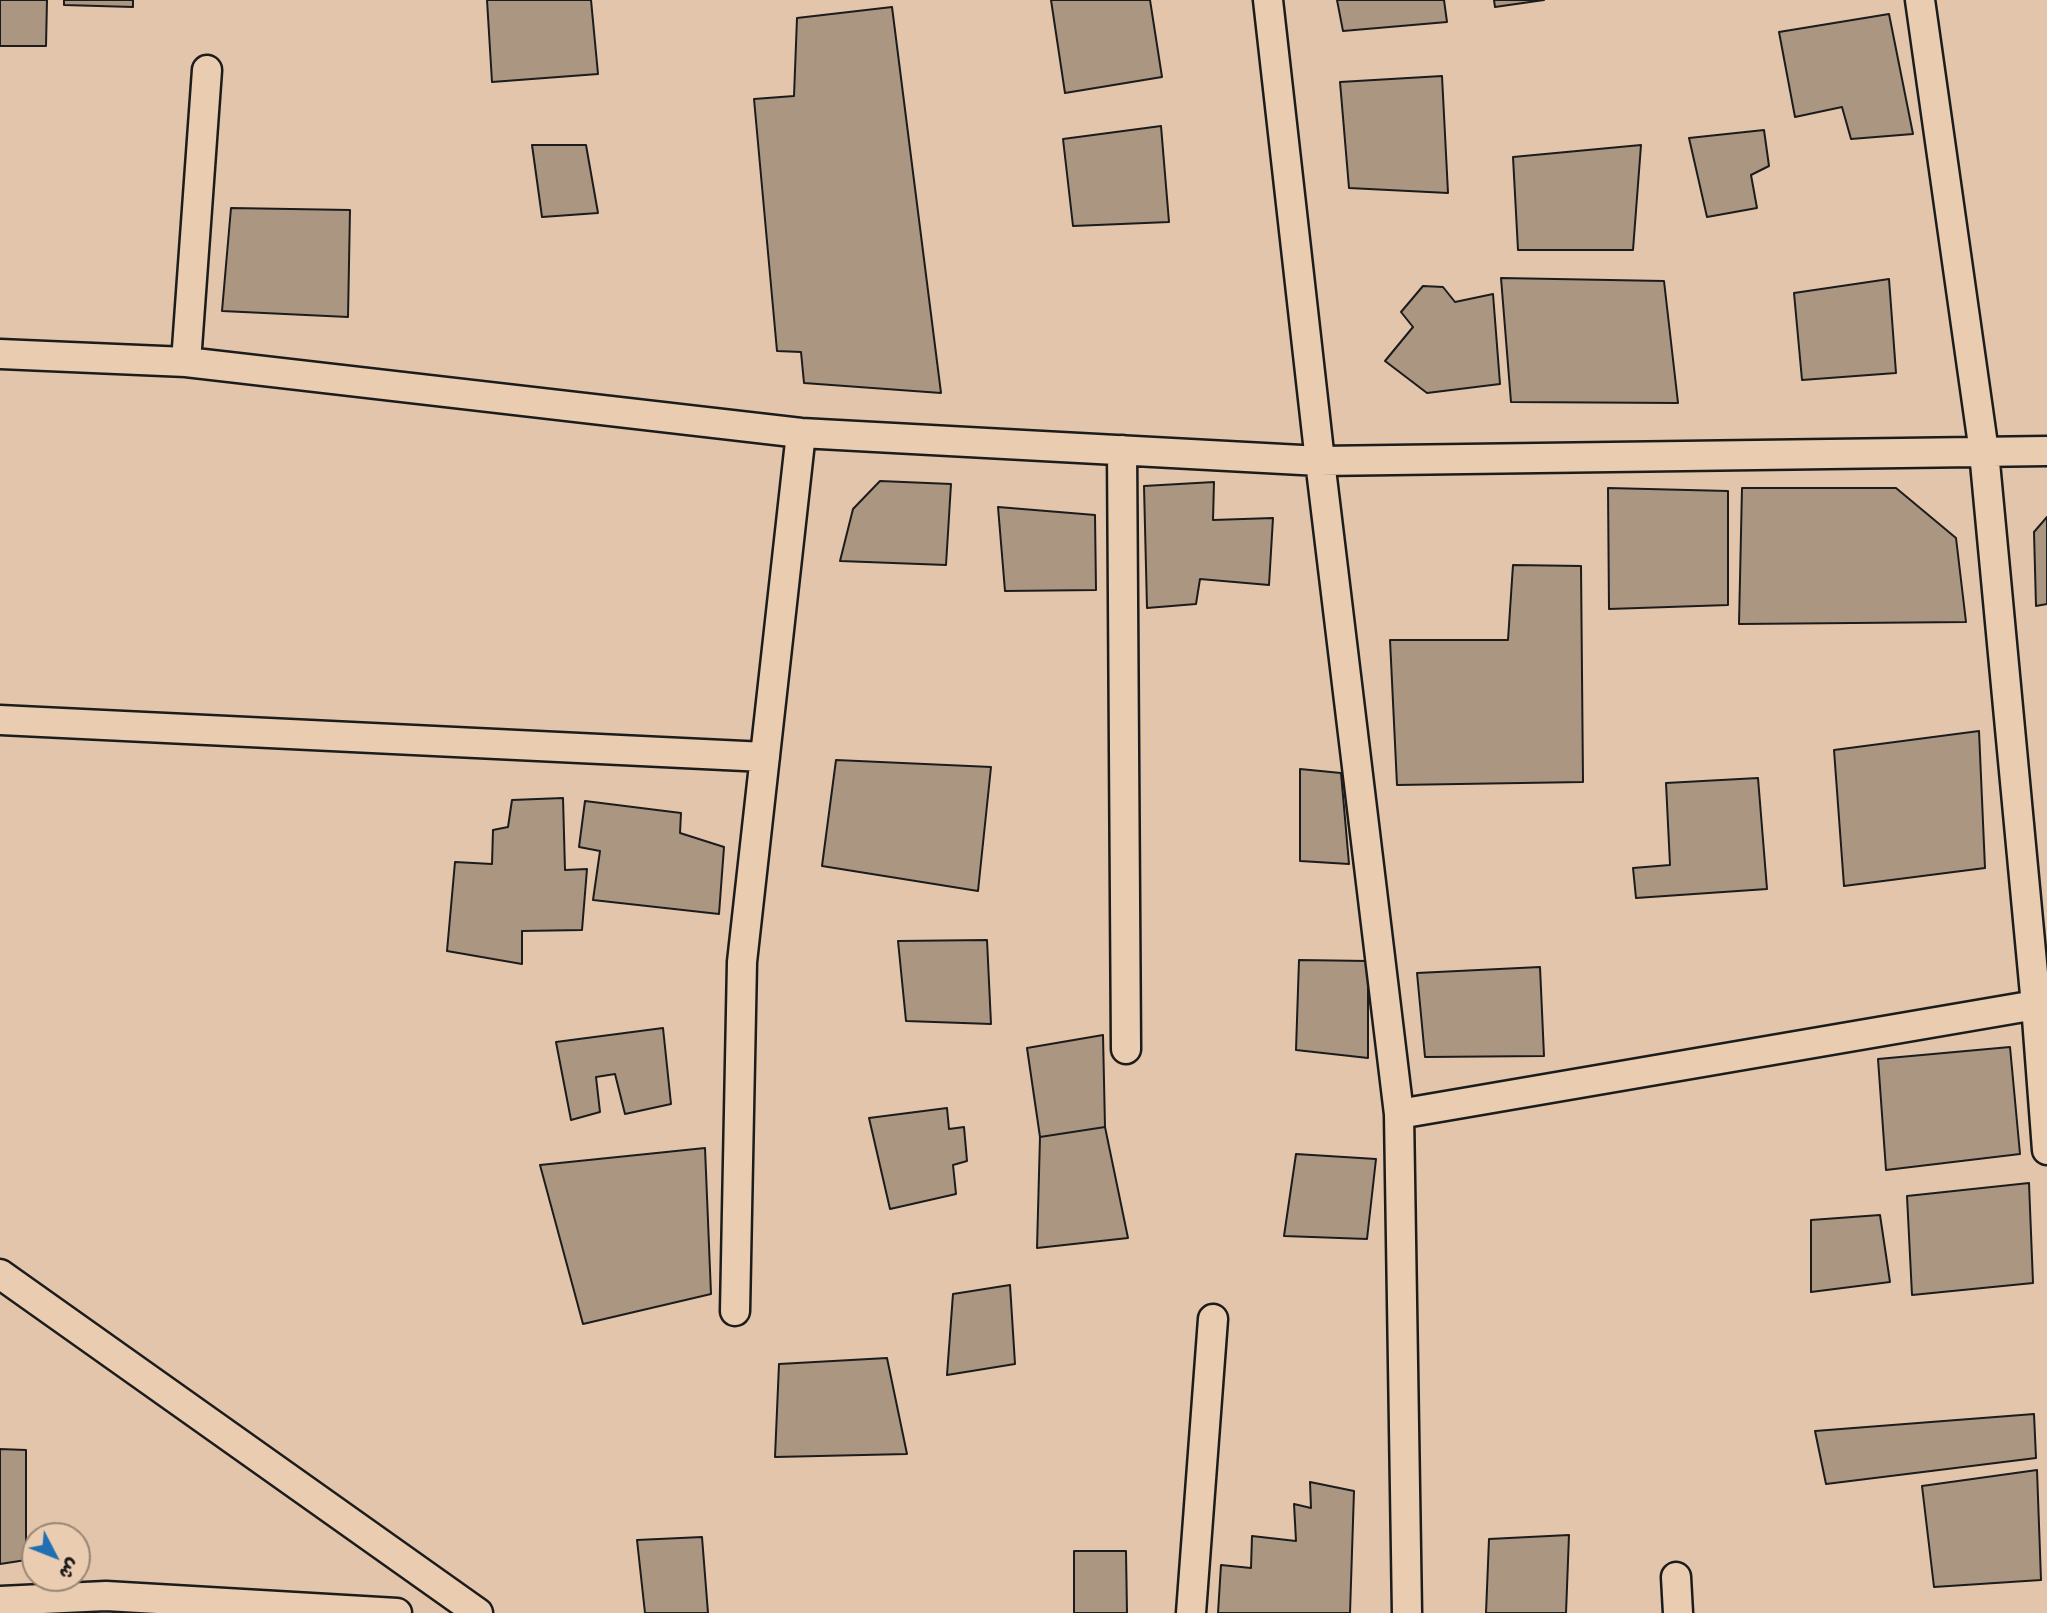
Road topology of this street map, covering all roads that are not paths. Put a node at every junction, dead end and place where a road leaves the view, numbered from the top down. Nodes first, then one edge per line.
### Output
1 (1269, 0) edge
2 (1920, 0) edge
3 (207, 70) dead end
4 (0, 354) edge
5 (186, 362) junction
6 (802, 433) junction
7 (1122, 450) junction
8 (2047, 451) edge
9 (1984, 452) junction
10 (1320, 461) junction
11 (0, 720) edge
12 (765, 757) junction
13 (2041, 1004) edge
14 (1126, 1049) dead end
15 (1399, 1114) junction
16 (2047, 1150) edge
17 (0, 1274) edge
18 (735, 1311) dead end
19 (1213, 1320) dead end
20 (1676, 1577) dead end
21 (0, 1601) edge
22 (397, 1613) edge
23 (478, 1613) edge
24 (1191, 1613) edge
25 (1407, 1613) edge
26 (1678, 1613) edge

1 - 10 street
2 - 9 street
3 - 5 street
4 - 5 street
5 - 6 street
6 - 7 street
6 - 12 street
7 - 10 street
7 - 14 street
8 - 9 street
9 - 10 street
9 - 13 street
10 - 15 street
11 - 12 street
12 - 18 street
13 - 15 street
13 - 16 street
15 - 25 street
17 - 23 street
19 - 24 street
20 - 26 street
21 - 22 street

